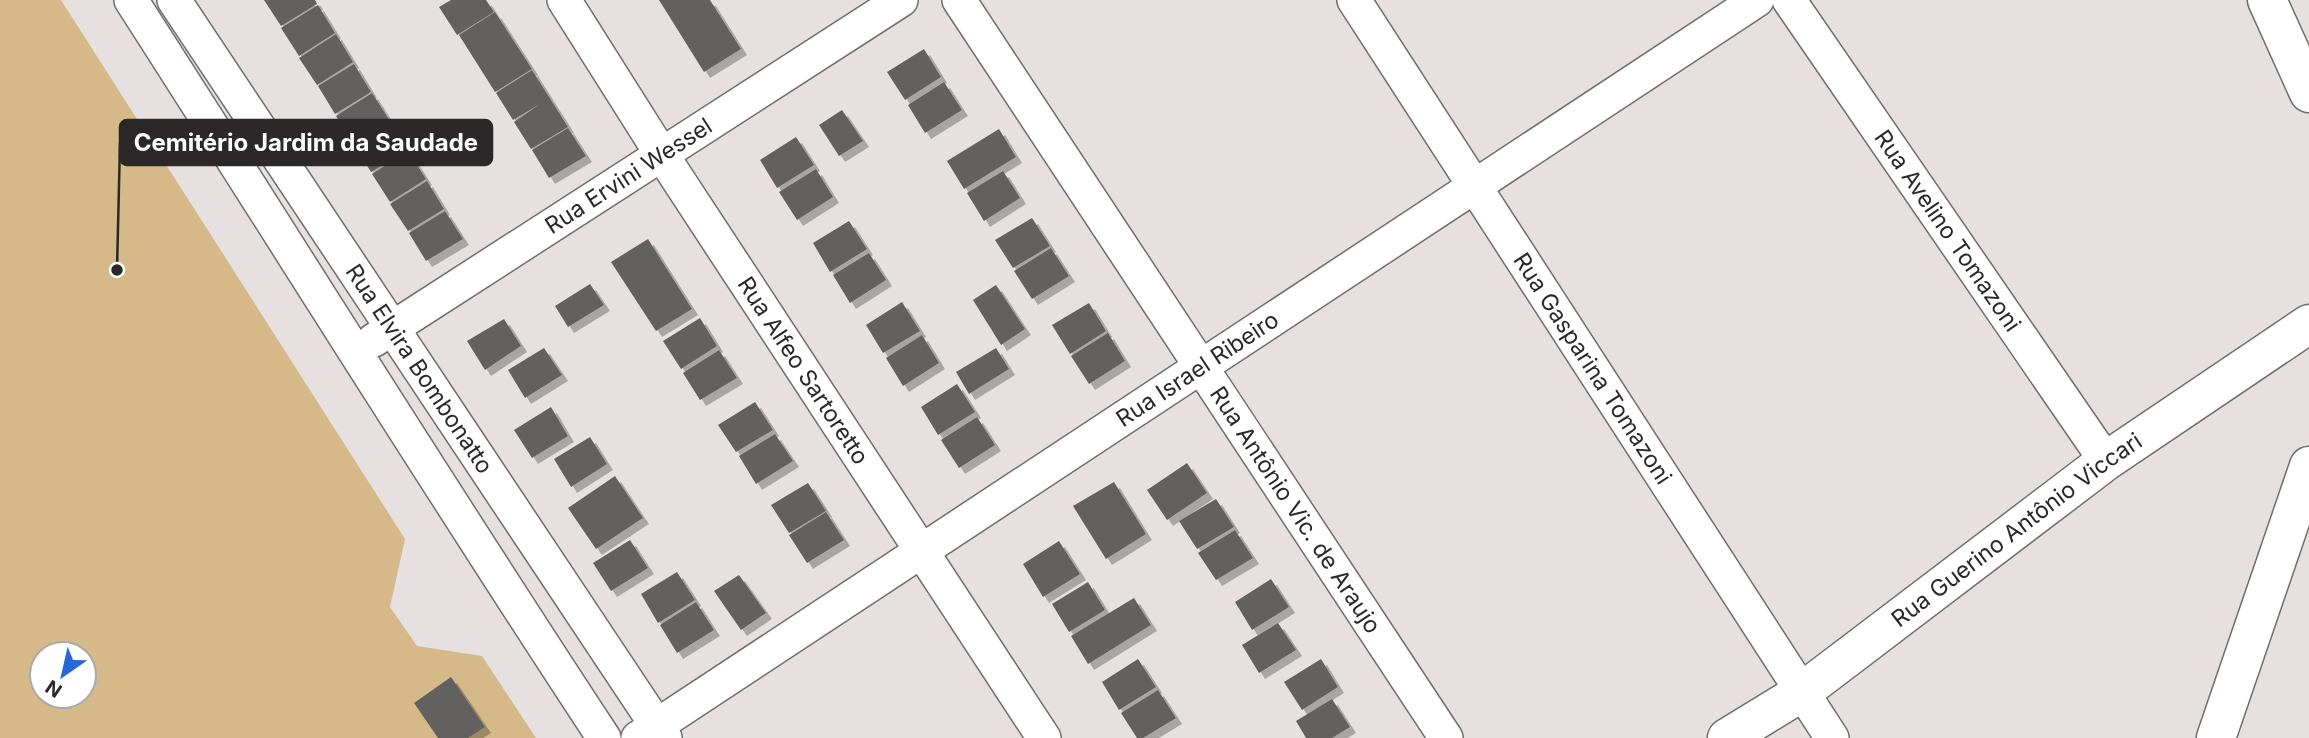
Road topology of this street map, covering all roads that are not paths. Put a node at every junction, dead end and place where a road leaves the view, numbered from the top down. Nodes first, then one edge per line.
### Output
1 (131, 0) edge
2 (174, 0) edge
3 (565, 0) edge
4 (901, 0) edge
5 (959, 0) edge
6 (1354, 0) edge
7 (1757, 0) edge
8 (1789, 0) edge
9 (2266, 0) edge
10 (2309, 93) edge
11 (662, 155) junction
12 (1475, 186) junction
13 (2309, 324) edge
14 (394, 329) junction
15 (356, 350) junction
16 (1201, 366) junction
17 (2106, 461) junction
18 (2309, 466) edge
19 (529, 533) junction
20 (921, 551) junction
21 (487, 560) junction
22 (1802, 692) junction
23 (653, 734) edge
24 (604, 738) edge
25 (1044, 738) edge
26 (1446, 738) edge
27 (1727, 738) edge
28 (1832, 738) edge
29 (2216, 738) edge

1 - 15 street, Rua Elvira Bombonatto
2 - 14 street, Rua Elvira Bombonatto
3 - 11 street, Rua Alfeo Sartoretto
4 - 11 street, Rua Ervini Wessel
5 - 16 street, Rua Antônio Vic. de Araujo
6 - 12 street, Rua Gasparina Tomazoni
7 - 12 street, Rua Israel Ribeiro
8 - 17 street, Rua Avelino Tomazoni
9 - 10 street
11 - 14 street, Rua Ervini Wessel
11 - 20 street, Rua Alfeo Sartoretto
12 - 16 street, Rua Israel Ribeiro
12 - 22 street, Rua Gasparina Tomazoni
13 - 17 street, Rua Guerino Antônio Viccari
14 - 15 street, Rua Ervini Wessel
14 - 19 street, Rua Elvira Bombonatto
15 - 21 street, Rua Elvira Bombonatto
16 - 20 street, Rua Israel Ribeiro
16 - 26 street, Rua Antônio Vic. de Araujo
17 - 22 street, Rua Guerino Antônio Viccari
18 - 29 street
19 - 21 street
19 - 23 street, Rua Elvira Bombonatto
20 - 23 street, Rua Israel Ribeiro
20 - 25 street, Rua Alfeo Sartoretto
21 - 24 street, Rua Elvira Bombonatto
22 - 27 street, Rua Guerino Antônio Viccari
22 - 28 street, Rua Gasparina Tomazoni

